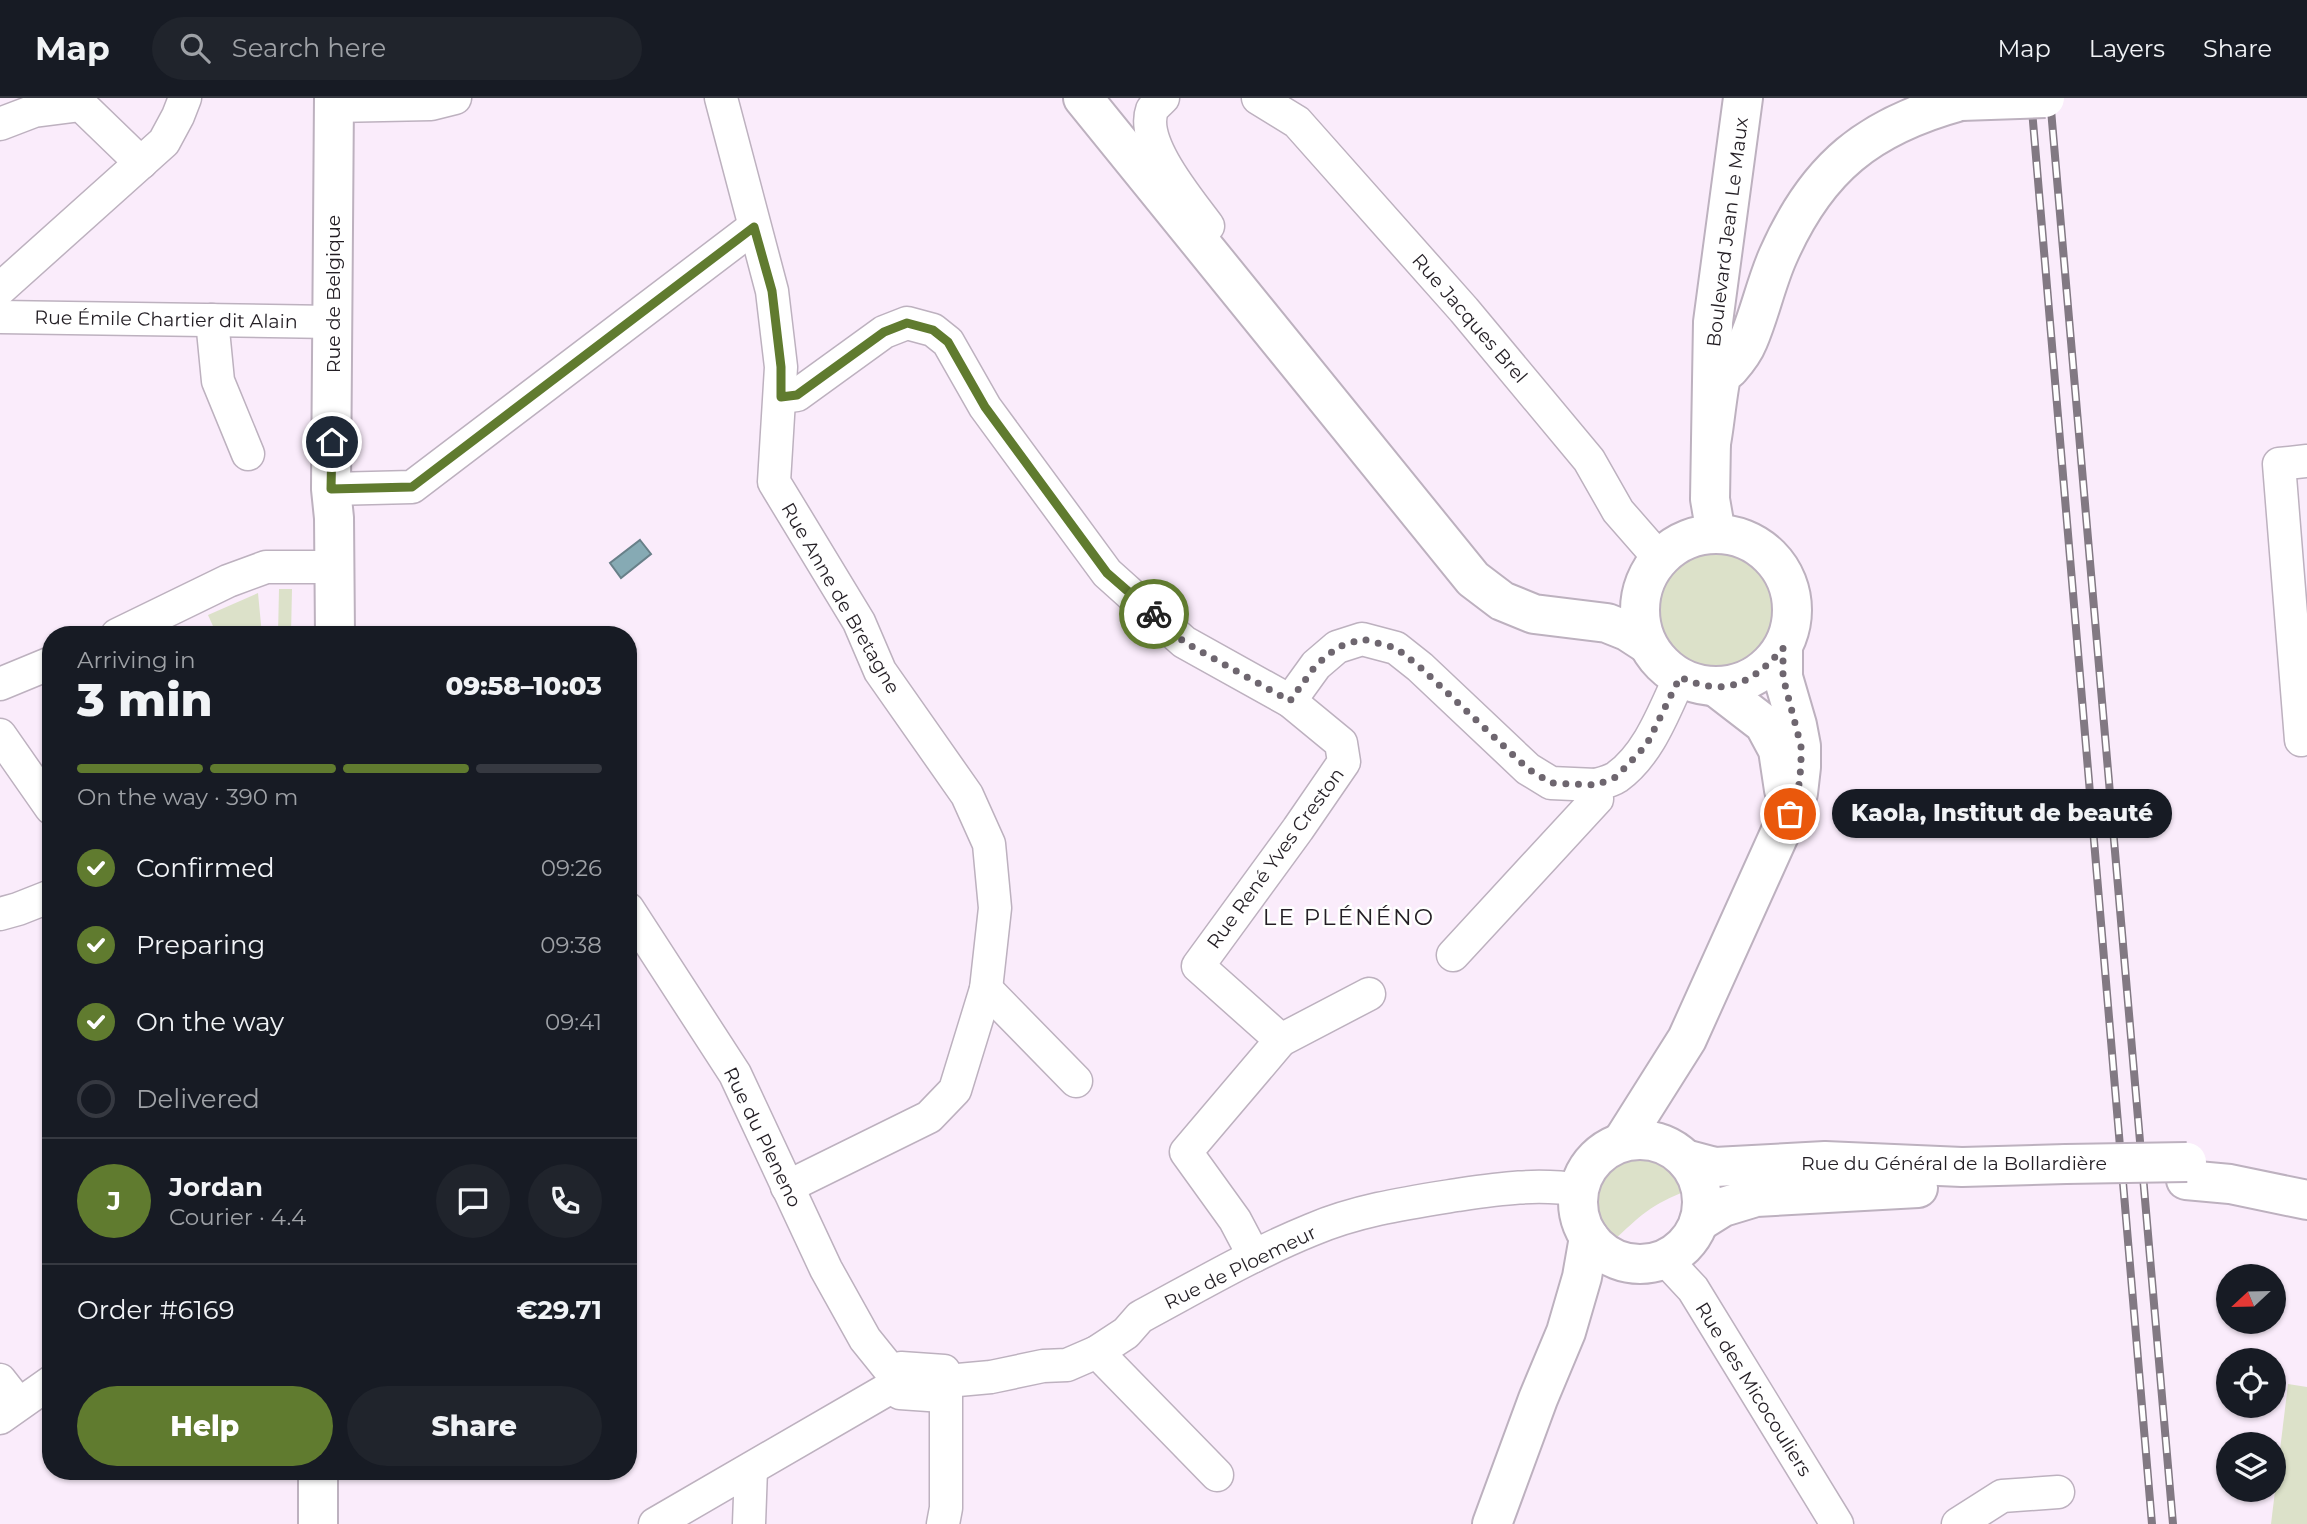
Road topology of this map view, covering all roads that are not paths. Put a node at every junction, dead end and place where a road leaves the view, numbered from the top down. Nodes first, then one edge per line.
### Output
1 (185, 98) edge
2 (455, 98) edge
3 (721, 98) edge
4 (1083, 98) edge
5 (1163, 98) edge
6 (1258, 98) edge
7 (1743, 98) edge
8 (2045, 98) edge
9 (334, 102) edge
10 (0, 124) edge
11 (141, 163) junction
12 (754, 227) junction
13 (0, 289) edge
14 (0, 317) edge
15 (212, 320) junction
16 (332, 322) junction
17 (781, 397) junction
18 (1335, 411) junction
19 (1712, 443) junction
20 (248, 454) dead end
21 (2293, 462) edge
22 (331, 489) junction
23 (1716, 534) junction
24 (1660, 559) junction
25 (320, 567) junction
26 (136, 626) edge
27 (320, 626) edge
28 (335, 626) edge
29 (1647, 644) junction
30 (1783, 648) junction
31 (42, 667) edge
32 (1698, 682) junction
33 (0, 684) edge
34 (1290, 701) junction
35 (0, 735) edge
36 (2301, 740) dead end
37 (1596, 785) junction
38 (42, 795) edge
39 (1781, 834) junction
40 (42, 905) edge
41 (0, 914) edge
42 (637, 923) edge
43 (1453, 955) dead end
44 (986, 989) junction
45 (1369, 994) dead end
46 (1687, 1039) junction
47 (1281, 1040) junction
48 (1076, 1081) dead end
49 (1622, 1142) junction
50 (1678, 1153) junction
51 (2187, 1171) junction
52 (2067, 1173) junction
53 (2307, 1180) edge
54 (787, 1188) junction
55 (1579, 1190) junction
56 (2307, 1200) edge
57 (1699, 1222) junction
58 (1589, 1237) junction
59 (1254, 1256) junction
60 (1648, 1261) junction
61 (1566, 1332) junction
62 (1097, 1352) junction
63 (895, 1380) junction
64 (42, 1386) edge
65 (948, 1386) junction
66 (6, 1401) edge
67 (751, 1469) junction
68 (1217, 1475) dead end
69 (318, 1480) edge
70 (2058, 1492) dead end
71 (318, 1524) edge
72 (655, 1524) edge
73 (750, 1524) edge
74 (943, 1524) edge
75 (1492, 1524) edge
76 (1837, 1524) edge
77 (1958, 1524) edge

1 - 11 street
2 - 9 street
3 - 12 street, Rue Anne de Bretagne
4 - 18 main road
5 - 18 street
6 - 24 street, Rue Jacques Brel
7 - 19 main road, Boulevard Jean Le Maux
8 - 19 main road, bridge
9 - 16 main road, Rue de Belgique
10 - 11 street
11 - 13 street
12 - 17 street, Rue Anne de Bretagne
12 - 22 street
14 - 15 street, Rue Émile Chartier dit Alain
15 - 16 street, Rue Émile Chartier dit Alain
15 - 20 street
16 - 22 main road, Rue de Belgique
17 - 34 street
17 - 44 street, Rue Anne de Bretagne
18 - 29 main road
19 - 23 main road, Boulevard Jean Le Maux
21 - 36 street
22 - 25 main road, Rue de Belgique
22 - 28 main road, Rue de Belgique
23 - 24 main road
23 - 30 main road
24 - 29 main road
25 - 26 street
25 - 27 main road, Rue de Belgique
29 - 32 main road
30 - 32 main road
30 - 39 main road
31 - 33 street
32 - 37 street
32 - 39 main road
34 - 37 street
34 - 47 street, Rue René Yves Creston
35 - 38 street
37 - 43 street
39 - 46 main road
40 - 41 street
42 - 54 street, Rue du Pleneno
44 - 48 street
44 - 54 street, Rue Anne de Bretagne
45 - 47 street
46 - 49 main road
46 - 50 main road
47 - 59 street
49 - 50 main road
49 - 55 main road
50 - 52 main road, Rue du Général de la Bollardière
50 - 57 main road
51 - 52 main road, Rue du Général de la Bollardière
51 - 53 main road, Rue du Général de la Bollardière
51 - 56 main road, Rue du Général de la Bollardière
52 - 57 main road, Rue du Général de la Bollardière
54 - 63 street, Rue du Pleneno
55 - 58 main road
55 - 59 street, Rue de Ploemeur
57 - 60 main road
58 - 60 main road
58 - 61 main road
59 - 62 street, Rue de Ploemeur
60 - 61 main road
60 - 76 street, Rue des Micocouliers
61 - 75 main road
62 - 65 street, Rue de Ploemeur
62 - 68 street
63 - 65 street, Rue de Ploemeur
63 - 67 street
64 - 66 street
65 - 74 street
67 - 72 street
67 - 73 street
69 - 71 main road
70 - 77 street

